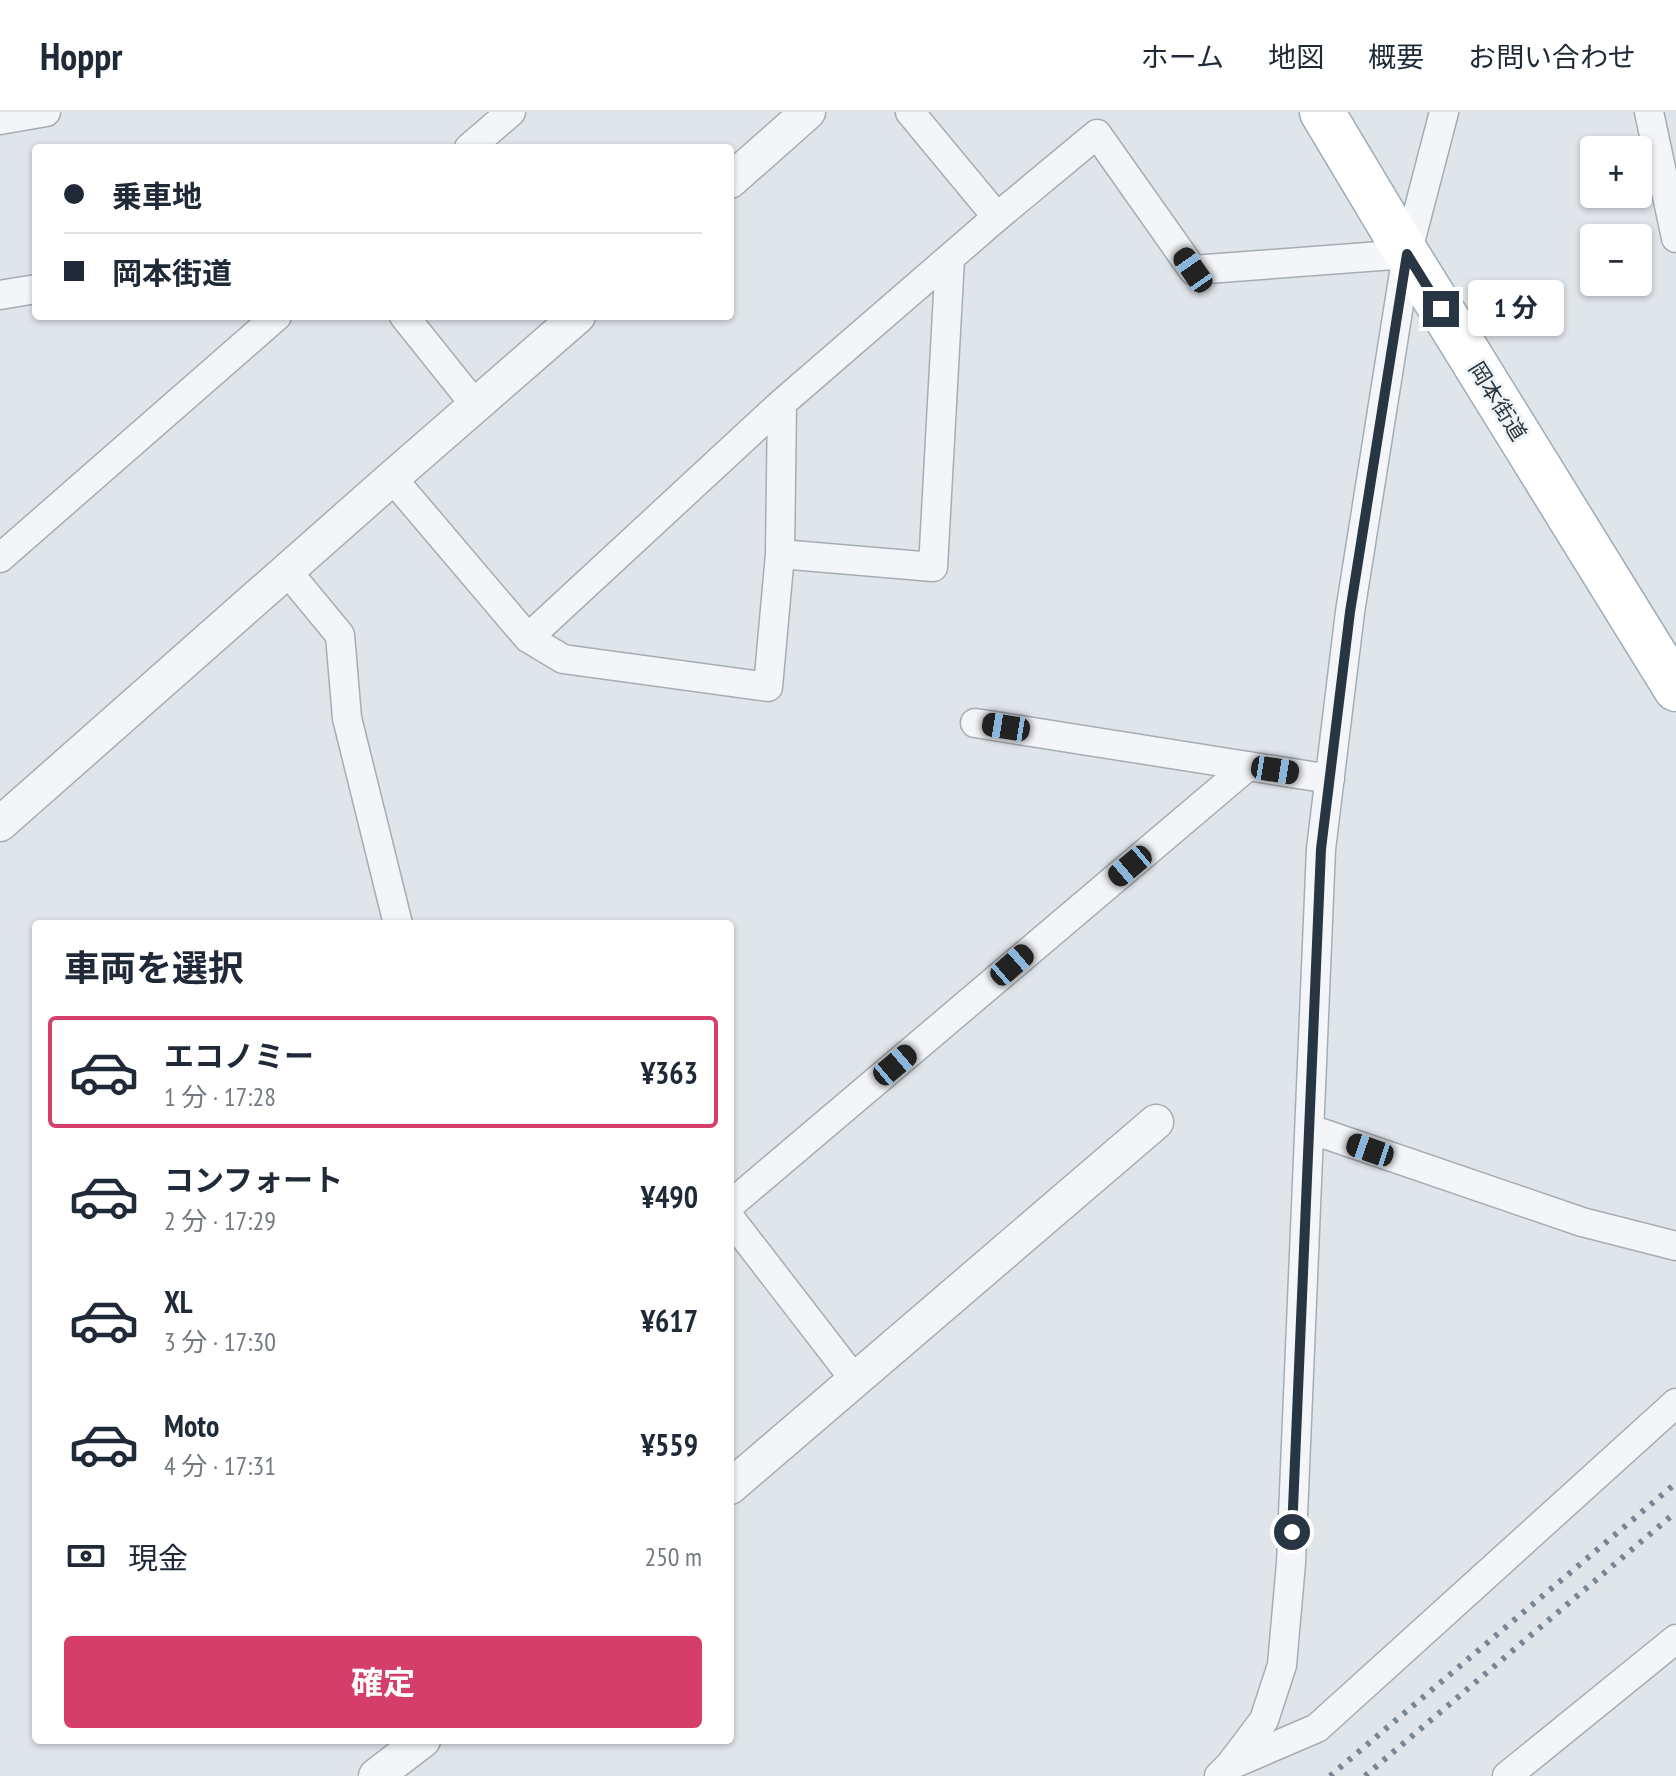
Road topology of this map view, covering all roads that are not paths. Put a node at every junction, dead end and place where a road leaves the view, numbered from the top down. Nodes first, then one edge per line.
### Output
1 (46, 112) edge
2 (511, 112) edge
3 (808, 112) edge
4 (910, 112) edge
5 (1322, 112) edge
6 (1444, 112) edge
7 (1649, 112) edge
8 (0, 120) edge
9 (474, 144) edge
10 (734, 177) edge
11 (997, 217) junction
12 (1676, 238) edge
13 (1407, 254) junction
14 (950, 258) junction
15 (32, 290) edge
16 (0, 295) edge
17 (272, 320) edge
18 (407, 320) edge
19 (573, 320) edge
20 (782, 403) junction
21 (476, 406) junction
22 (392, 478) junction
23 (780, 554) junction
24 (0, 558) edge
25 (287, 571) junction
26 (528, 638) junction
27 (1676, 689) edge
28 (975, 723) dead end
29 (1248, 766) junction
30 (1330, 779) junction
31 (0, 824) edge
32 (397, 920) edge
33 (1156, 1122) dead end
34 (1310, 1129) junction
35 (734, 1202) edge
36 (734, 1223) edge
37 (1676, 1246) edge
38 (855, 1380) junction
39 (1676, 1403) edge
40 (734, 1484) edge
41 (1676, 1639) edge
42 (419, 1744) edge
43 (1225, 1770) edge
44 (393, 1771) edge
45 (1507, 1776) edge

1 - 8 street
2 - 9 street
3 - 10 street
4 - 11 street
5 - 13 main road, 岡本街道
6 - 13 street
7 - 12 street
11 - 13 street
11 - 14 street
13 - 27 main road, 岡本街道
13 - 30 street
14 - 20 street
14 - 23 street
15 - 16 street
17 - 24 street
18 - 21 street
19 - 21 street
20 - 23 street
20 - 26 street
21 - 22 street
22 - 25 street
22 - 26 street
23 - 26 street
25 - 31 street
25 - 32 street
28 - 29 street
29 - 30 street
29 - 35 street
30 - 34 street
33 - 38 street
34 - 37 street
34 - 43 street
36 - 38 street
38 - 40 street
39 - 43 street
41 - 45 street
42 - 44 street

